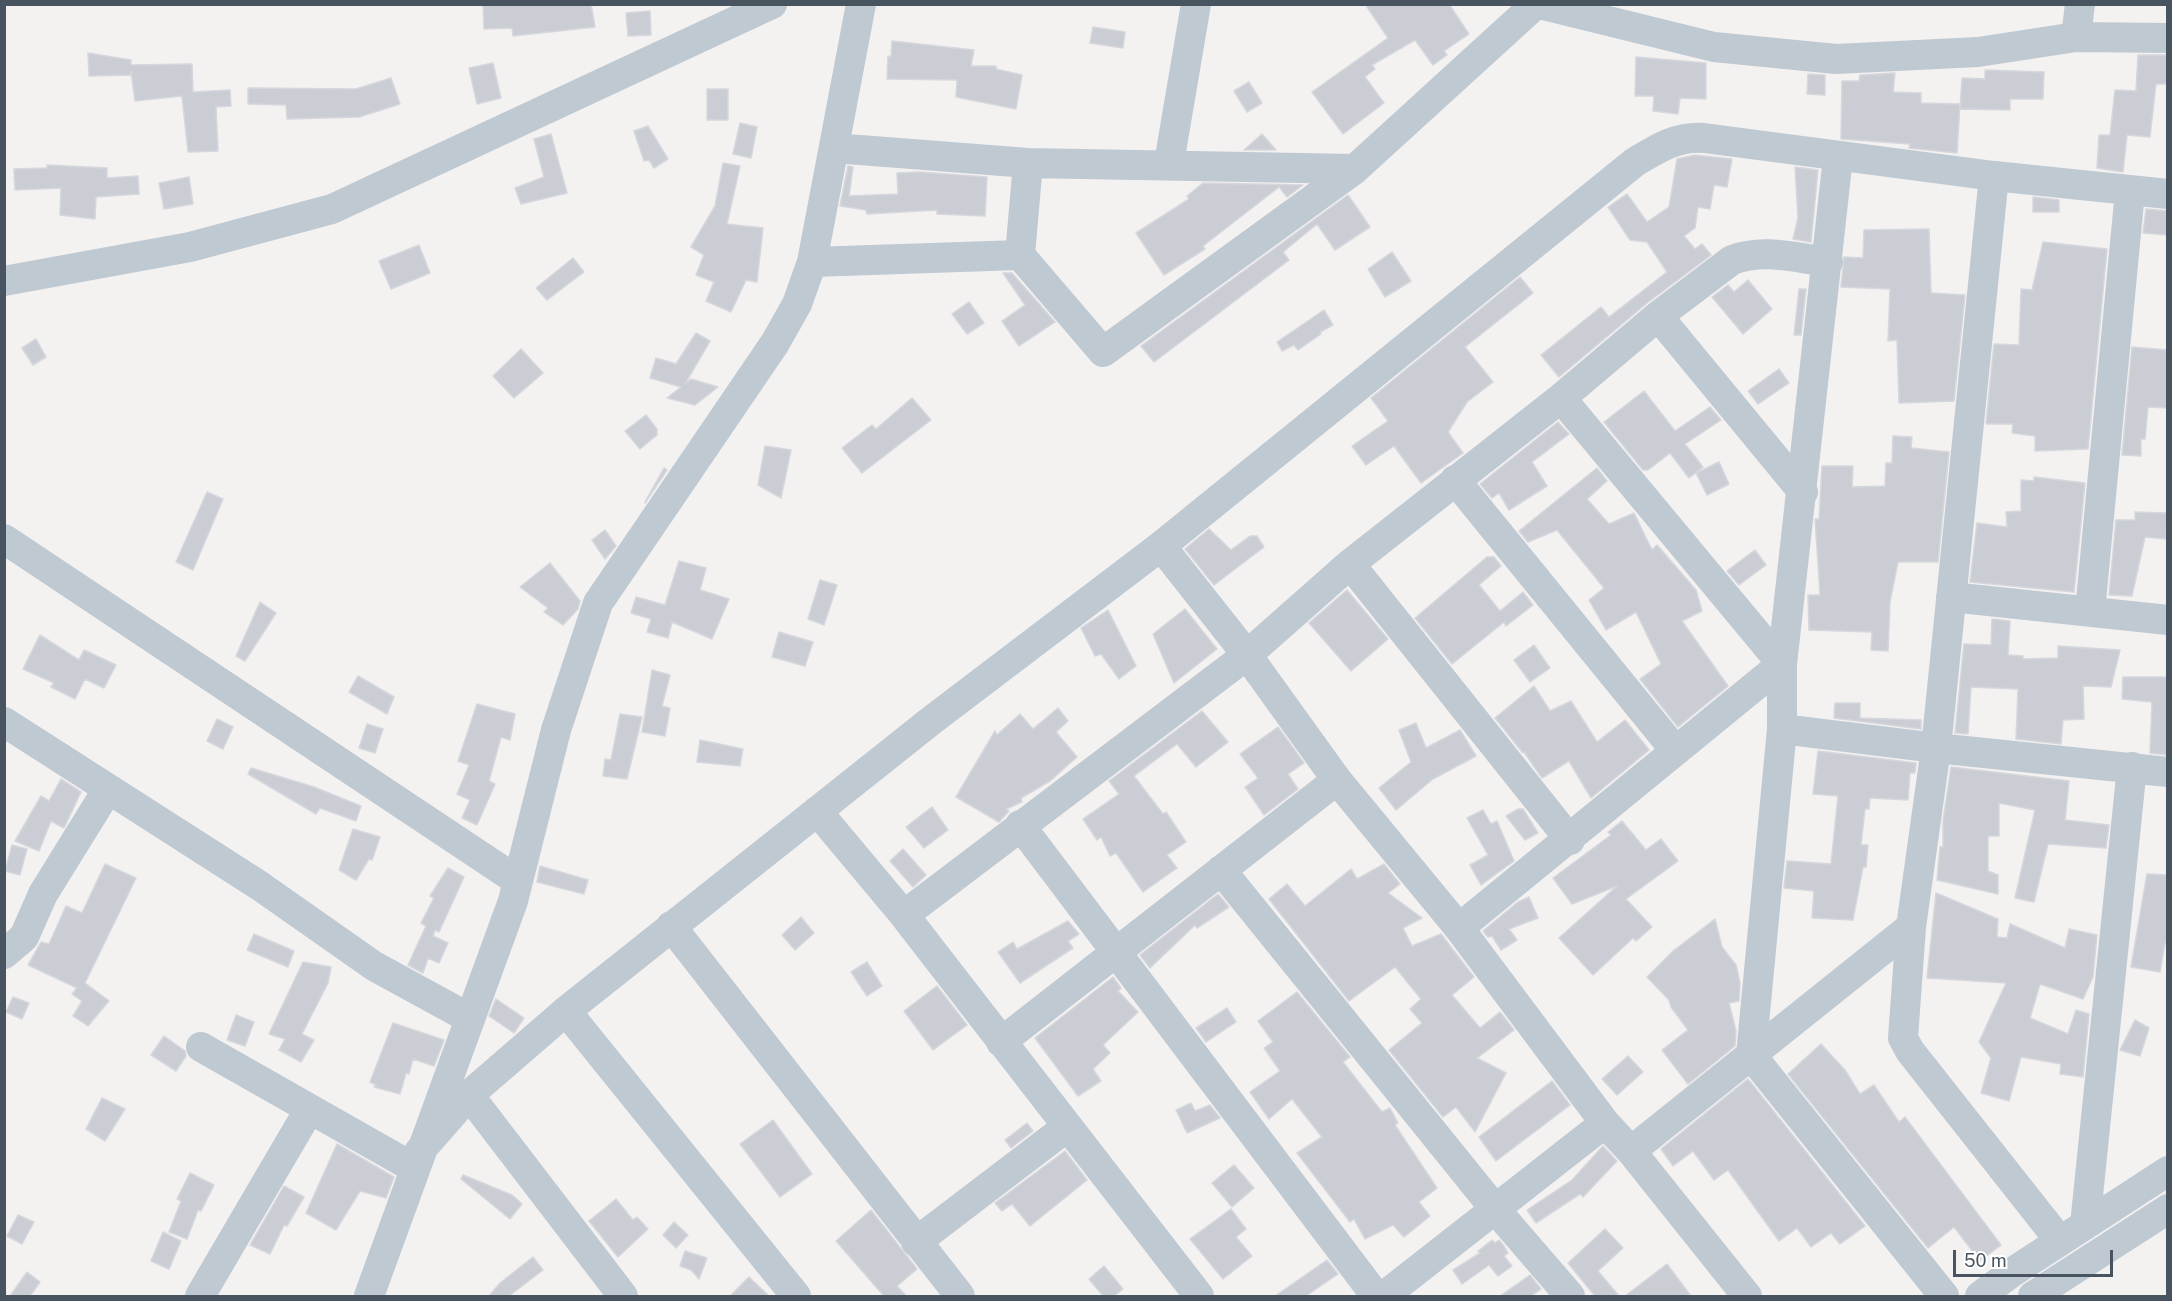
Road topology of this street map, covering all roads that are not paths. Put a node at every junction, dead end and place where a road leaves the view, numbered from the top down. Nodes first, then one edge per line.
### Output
1 (772, 4) edge
2 (861, 4) edge
3 (1196, 4) edge
4 (1538, 4) edge
5 (2080, 4) edge
6 (1594, 11) edge
7 (2076, 37) junction
8 (2168, 38) edge
9 (834, 148) junction
10 (1838, 157) junction
11 (1028, 163) junction
12 (1169, 163) junction
13 (1355, 169) junction
14 (1994, 176) junction
15 (2130, 191) junction
16 (2168, 194) edge
17 (1020, 255) junction
18 (812, 262) junction
19 (1828, 262) junction
20 (4, 281) edge
21 (1658, 316) junction
22 (1561, 398) junction
23 (1455, 480) junction
24 (1803, 492) junction
25 (4, 539) edge
26 (1161, 546) junction
27 (1350, 564) junction
28 (1950, 597) junction
29 (2090, 611) junction
30 (2168, 620) edge
31 (1247, 655) junction
32 (1782, 664) junction
33 (4, 722) edge
34 (1782, 729) junction
35 (1936, 748) junction
36 (1675, 750) junction
37 (2132, 767) junction
38 (2168, 772) edge
39 (1337, 780) junction
40 (108, 789) junction
41 (817, 811) junction
42 (1020, 825) junction
43 (1570, 840) junction
44 (1221, 870) junction
45 (518, 881) junction
46 (904, 915) junction
47 (671, 926) junction
48 (1911, 927) junction
49 (1459, 928) junction
50 (1116, 952) junction
51 (4, 954) edge
52 (566, 1011) junction
53 (469, 1018) junction
54 (1001, 1042) junction
55 (201, 1047) dead end
56 (1751, 1054) junction
57 (469, 1095) junction
58 (309, 1110) junction
59 (1605, 1123) junction
60 (1067, 1128) junction
61 (1631, 1151) junction
62 (417, 1160) junction
63 (2168, 1171) edge
64 (1495, 1209) junction
65 (2168, 1209) edge
66 (2085, 1225) junction
67 (2060, 1241) junction
68 (916, 1242) junction
69 (375, 1292) edge
70 (200, 1296) edge
71 (623, 1296) edge
72 (796, 1296) edge
73 (960, 1296) edge
74 (1199, 1296) edge
75 (1376, 1296) edge
76 (1384, 1296) edge
77 (1570, 1296) edge
78 (1747, 1296) edge
79 (1944, 1296) edge
80 (1980, 1296) edge
81 (2033, 1296) edge

1 - 20 street
2 - 9 street
3 - 12 street
4 - 6 street
4 - 13 street
5 - 7 street
6 - 7 street
7 - 8 street
9 - 11 street
9 - 18 street
10 - 14 street
10 - 19 street
10 - 26 street
11 - 12 street
11 - 17 street
12 - 13 street
13 - 17 street
14 - 15 street
14 - 28 street
15 - 16 street
15 - 29 street
17 - 18 street
18 - 45 street
19 - 21 street
19 - 24 street
21 - 22 street
21 - 24 street
22 - 23 street
22 - 32 street
23 - 27 street
23 - 36 street
24 - 32 street
25 - 45 street
26 - 31 street
26 - 41 street
27 - 31 street
27 - 43 street
28 - 29 street
28 - 35 street
29 - 30 street
31 - 39 street
31 - 42 street
32 - 34 street
32 - 36 street
33 - 40 street
34 - 35 street
34 - 56 street
35 - 37 street
35 - 48 street
36 - 43 street
37 - 38 street
37 - 66 street
39 - 44 street
39 - 49 street
40 - 51 street
40 - 53 street
41 - 46 street
41 - 47 street
42 - 46 street
42 - 50 street
43 - 49 street
44 - 50 street
44 - 64 street
45 - 53 street
46 - 54 street
47 - 52 street
47 - 68 street
48 - 56 street
48 - 67 street
49 - 59 street
50 - 54 street
50 - 75 street
52 - 57 street
52 - 72 street
53 - 62 street
54 - 60 street
55 - 58 street
56 - 61 street
56 - 79 street
57 - 62 street
57 - 71 street
58 - 62 street
58 - 70 street
59 - 61 street
59 - 64 street
60 - 68 street
60 - 74 street
61 - 78 street
62 - 69 street
63 - 66 street
64 - 76 street
64 - 77 street
65 - 81 street
66 - 67 street
67 - 80 street
68 - 73 street

